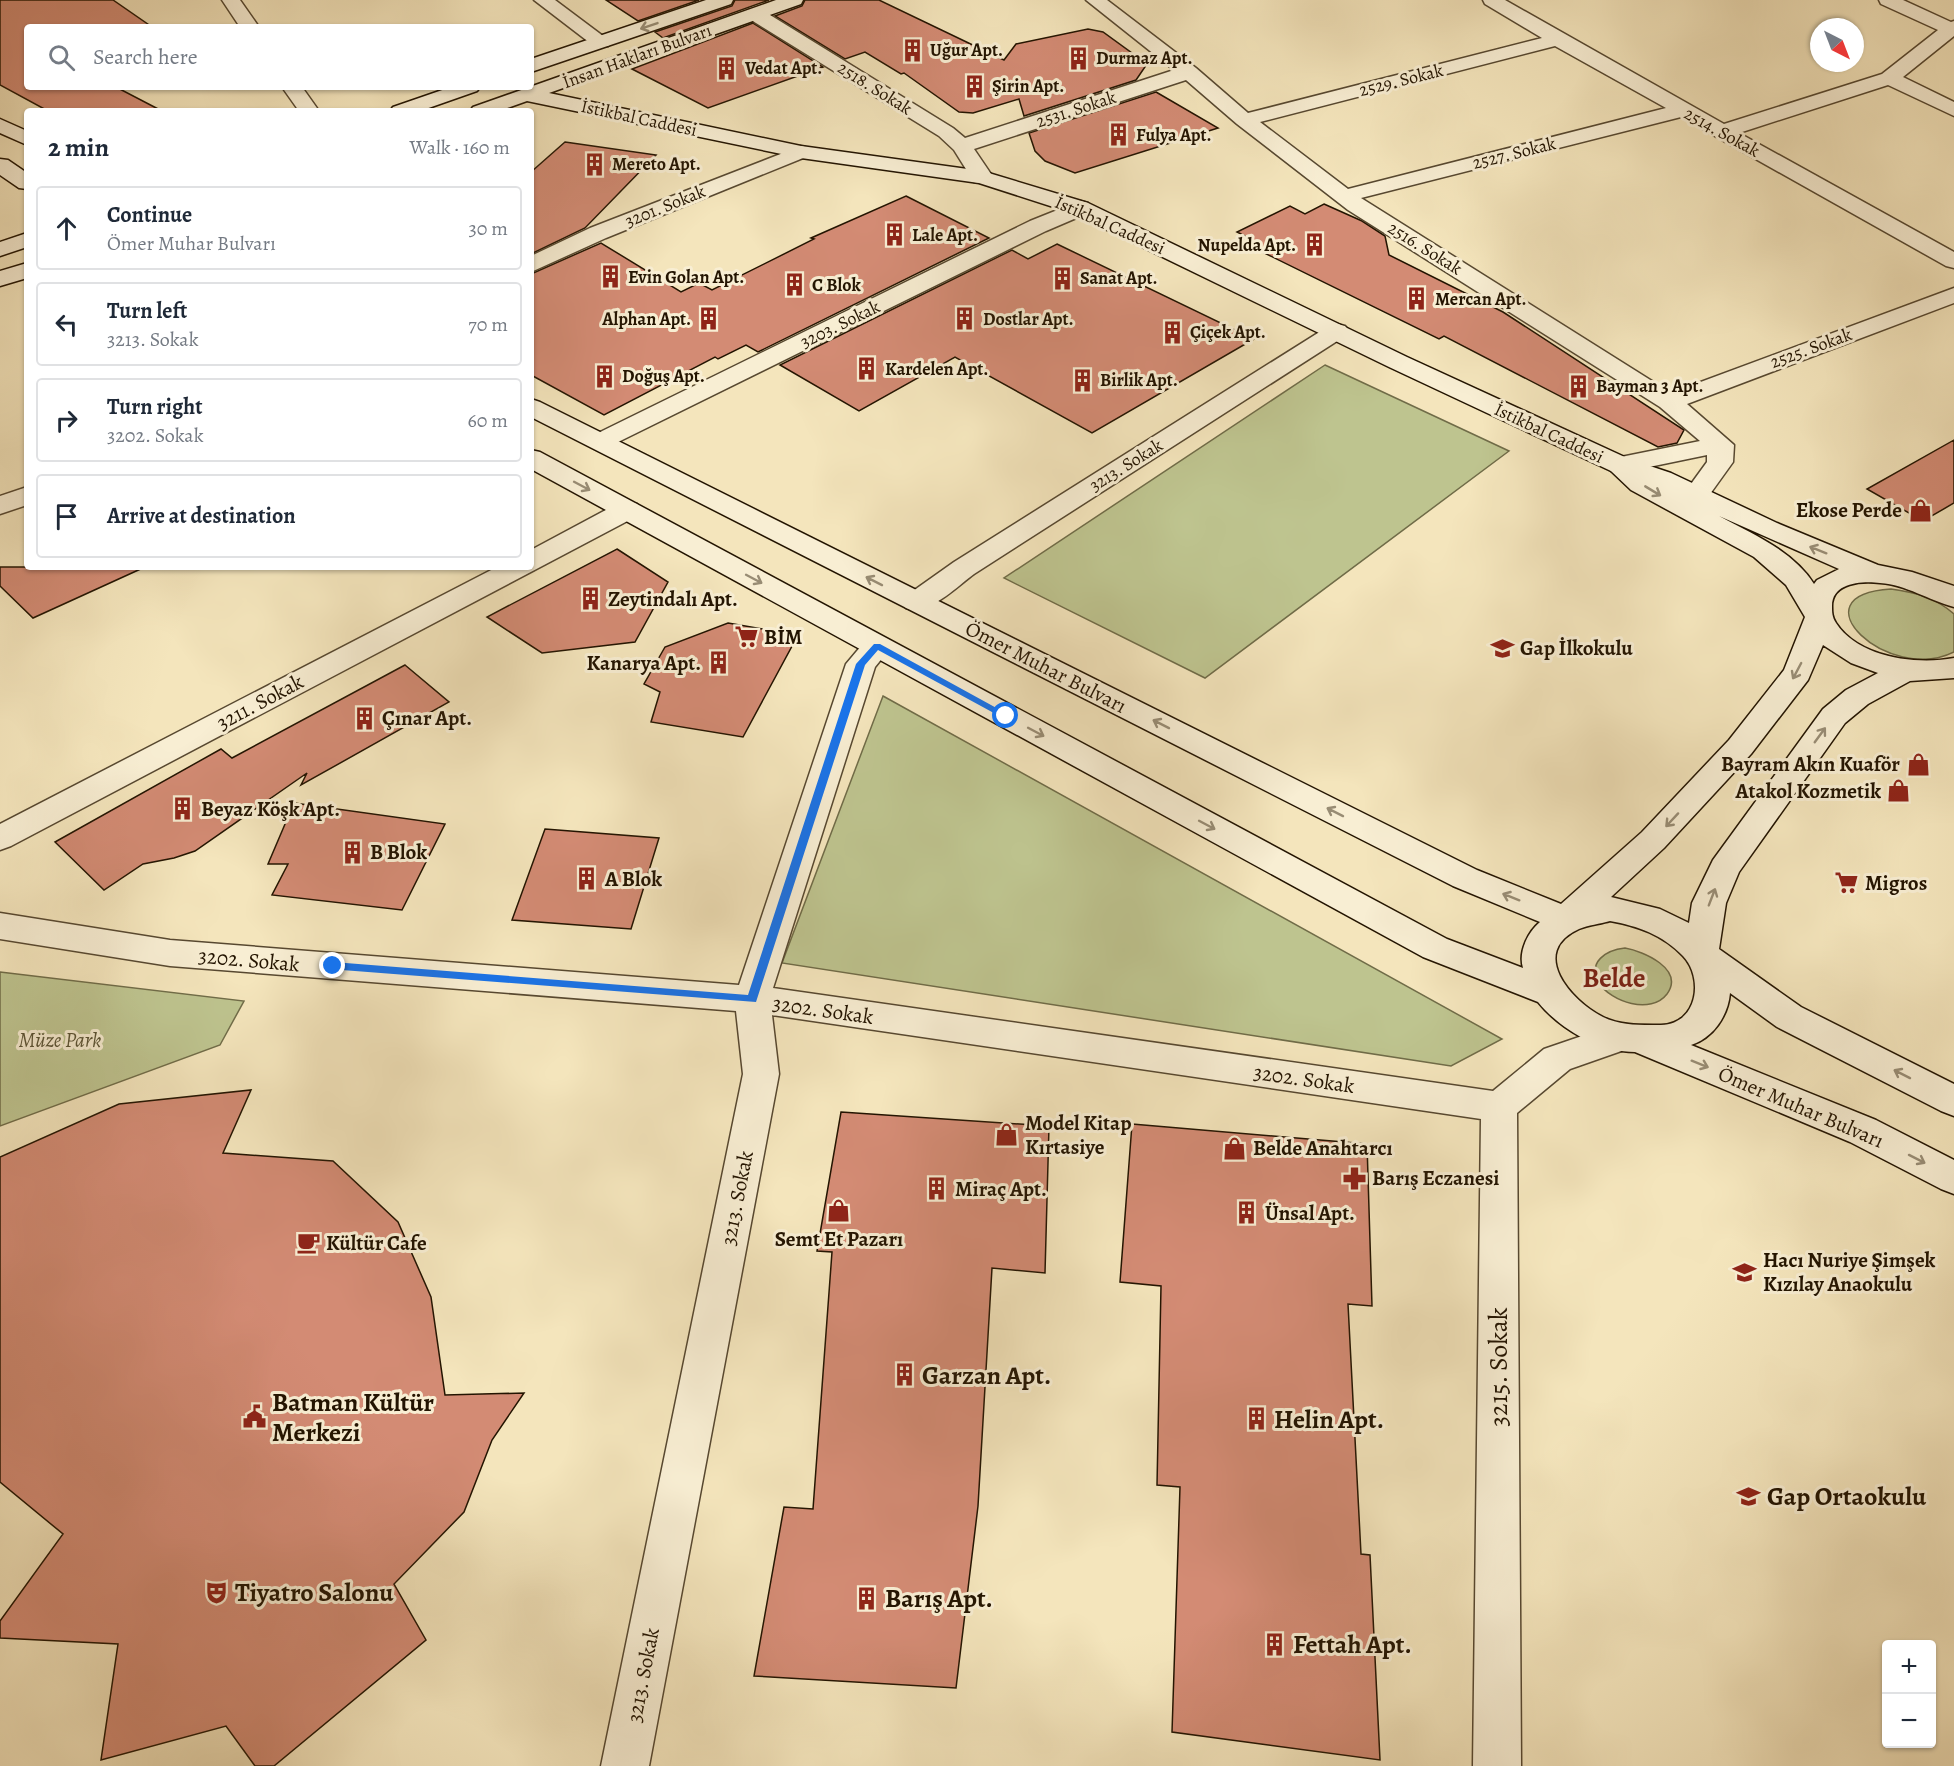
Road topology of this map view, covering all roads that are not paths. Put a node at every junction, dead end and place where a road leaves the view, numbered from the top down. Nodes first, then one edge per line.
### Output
1 (231, 0) edge
2 (543, 0) edge
3 (724, 0) edge
4 (794, 0) edge
5 (1095, 0) edge
6 (1492, 0) edge
7 (1888, 0) edge
8 (755, 14) junction
9 (248, 24) edge
10 (1952, 28) edge
11 (1558, 40) junction
12 (601, 42) junction
13 (534, 65) edge
14 (1190, 72) junction
15 (1889, 78) junction
16 (294, 90) edge
17 (461, 90) edge
18 (527, 95) junction
19 (307, 108) edge
20 (409, 108) edge
21 (489, 108) edge
22 (1683, 110) junction
23 (1954, 110) edge
24 (1244, 120) junction
25 (0, 125) edge
26 (1722, 132) junction
27 (24, 137) edge
28 (962, 146) junction
29 (801, 152) junction
30 (0, 165) edge
31 (982, 177) junction
32 (24, 181) edge
33 (1345, 196) junction
34 (1080, 208) junction
35 (1945, 234) dead end
36 (24, 241) edge
37 (1918, 242) junction
38 (0, 249) edge
39 (1954, 261) edge
40 (534, 264) edge
41 (24, 271) edge
42 (0, 279) edge
43 (1954, 295) edge
44 (1337, 331) junction
45 (1668, 402) junction
46 (534, 408) edge
47 (601, 441) junction
48 (1721, 445) junction
49 (534, 460) edge
50 (1620, 465) junction
51 (1695, 495) junction
52 (24, 496) edge
53 (0, 506) edge
54 (627, 510) junction
55 (534, 559) edge
56 (513, 570) edge
57 (1954, 571) edge
58 (1885, 574) junction
59 (1954, 598) edge
60 (916, 602) junction
61 (1819, 617) junction
62 (877, 646) junction
63 (1954, 668) edge
64 (1905, 671) junction
65 (0, 838) edge
66 (1565, 919) junction
67 (0, 926) edge
68 (1701, 954) junction
69 (1547, 991) junction
70 (752, 999) junction
71 (1632, 1040) junction
72 (1954, 1101) edge
73 (1499, 1107) junction
74 (1954, 1178) edge
75 (625, 1766) edge
76 (1497, 1766) edge

1 - 9 street
2 - 12 street
3 -> 12 street, İnsan Hakları Bulvarı
4 - 8 street, İnsan Hakları Bulvarı
5 - 14 street, 2516. Sokak
6 - 11 street, 2514. Sokak
7 - 10 street
8 - 18 street, İnsan Hakları Bulvarı
8 - 28 street, 2518. Sokak
10 - 15 street
11 - 22 street, 2514. Sokak
11 - 24 street, 2529. Sokak
12 - 13 street, İnsan Hakları Bulvarı
14 - 24 street, 2516. Sokak
14 - 28 street, 2531. Sokak
15 - 23 street
15 - 26 street
16 - 19 street
17 - 20 street
18 - 21 street, İnsan Hakları Bulvarı
18 - 29 street, İstikbal Caddesi
22 - 26 street, 2514. Sokak
22 - 33 street, 2527. Sokak
24 - 33 street, 2516. Sokak
25 - 27 street
26 - 37 street, 2514. Sokak
28 - 31 street, 2518. Sokak
29 - 31 street, İstikbal Caddesi
29 - 40 street, 3201. Sokak
30 - 32 street
31 - 34 street, İstikbal Caddesi
33 - 45 street, 2516. Sokak
34 - 44 street, İstikbal Caddesi
34 - 47 street, 3203. Sokak
35 - 37 street
36 - 38 street
37 - 39 street, 2514. Sokak
41 - 42 street
43 - 45 street, 2525. Sokak
44 - 50 street, İstikbal Caddesi
44 - 60 street, 3213. Sokak
45 - 48 street, 2516. Sokak
46 - 47 street, Ömer Muhar Bulvarı
60 -> 47 street, Ömer Muhar Bulvarı
48 - 50 street
48 - 51 street
49 -> 54 street
50 - 51 street
50 -> 61 street
58 -> 51 street
52 - 53 street
54 - 55 street
54 -> 62 street
56 - 65 street, 3211. Sokak
57 - 58 street
58 - 59 street
58 - 61 street
66 -> 60 street, Ömer Muhar Bulvarı
61 - 64 street
61 -> 66 street
62 -> 69 street
62 - 70 street, 3213. Sokak
63 - 64 street
68 -> 64 street
66 - 68 street
66 - 69 street
67 - 70 street, 3202. Sokak
68 - 71 street
72 -> 68 street
69 - 71 street
70 - 73 street, 3202. Sokak
70 - 75 street, 3213. Sokak
71 - 73 street
71 -> 74 street, Ömer Muhar Bulvarı
73 - 76 street, 3215. Sokak

